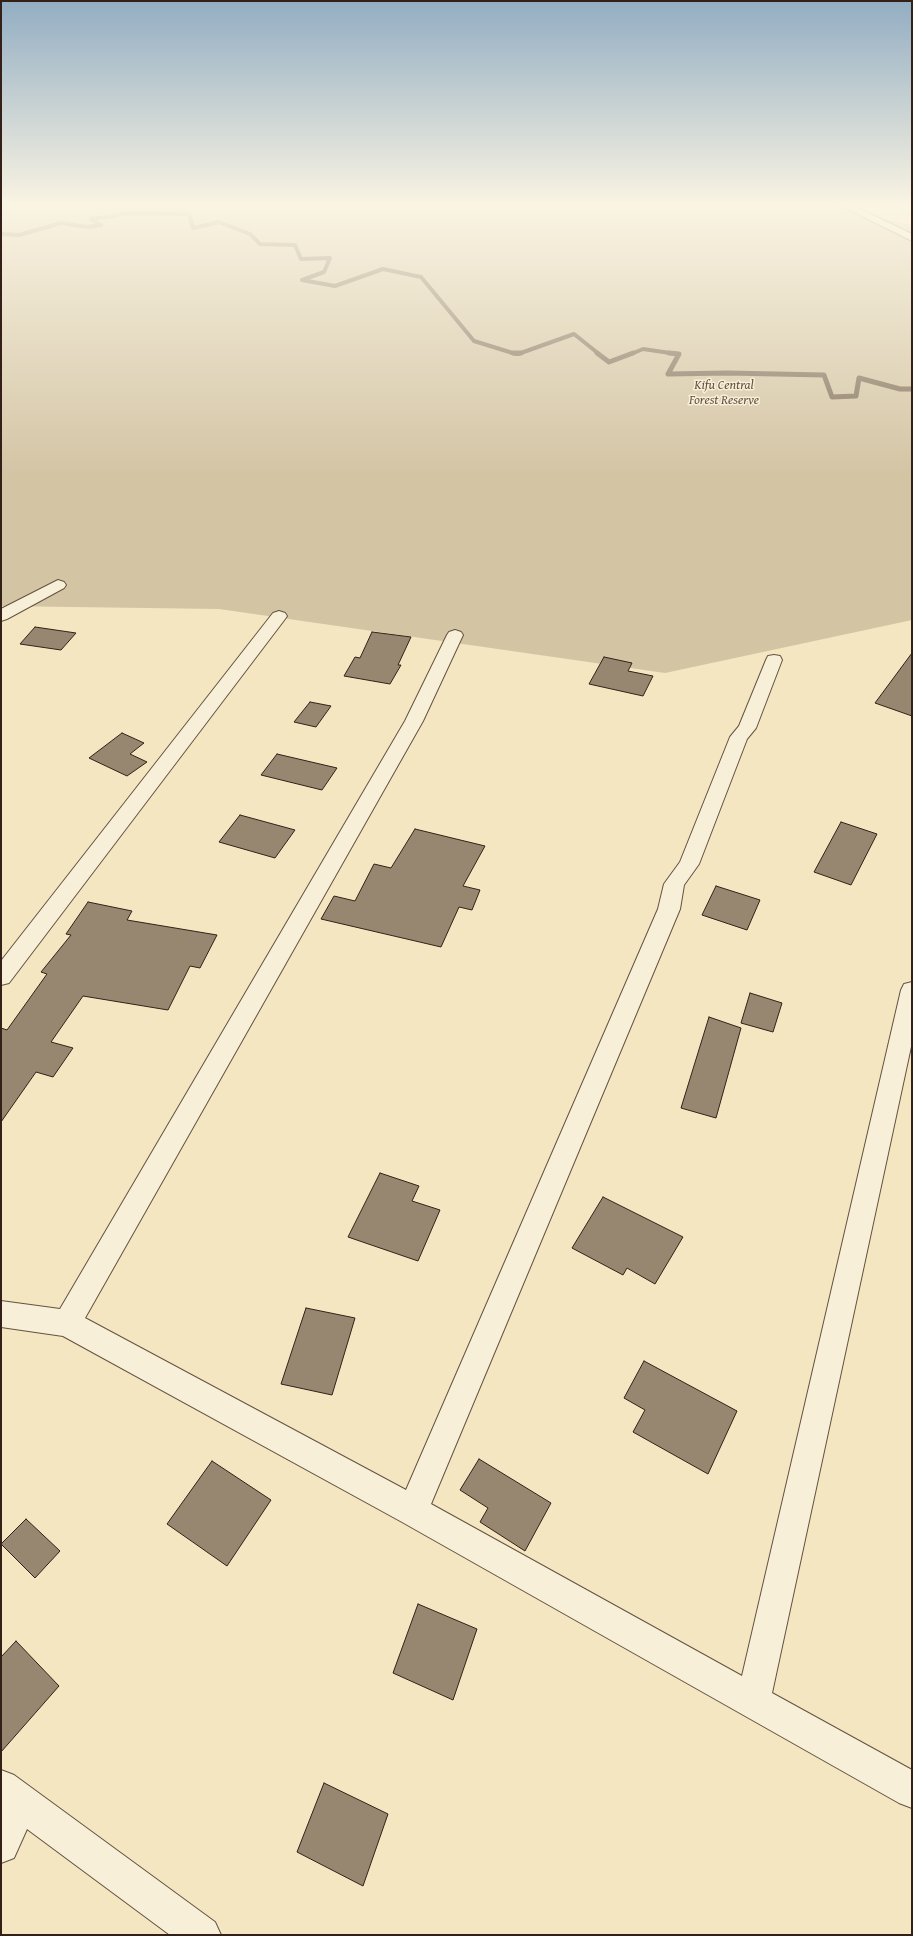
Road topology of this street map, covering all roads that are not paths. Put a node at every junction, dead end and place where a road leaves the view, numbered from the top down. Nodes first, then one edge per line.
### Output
1 (58, 585) dead end
2 (1, 616) edge
3 (279, 616) dead end
4 (456, 635) dead end
5 (774, 660) dead end
6 (1, 977) edge
7 (912, 990) edge
8 (1, 1314) edge
9 (67, 1323) junction
10 (413, 1511) junction
11 (753, 1701) junction
12 (912, 1790) edge
13 (11, 1795) edge
14 (1, 1845) edge
15 (202, 1935) edge

1 - 2 street
3 - 6 street
4 - 9 street
5 - 10 street
7 - 11 street
8 - 9 street
9 - 10 street
10 - 11 street
11 - 12 street
13 - 14 street
13 - 15 street

